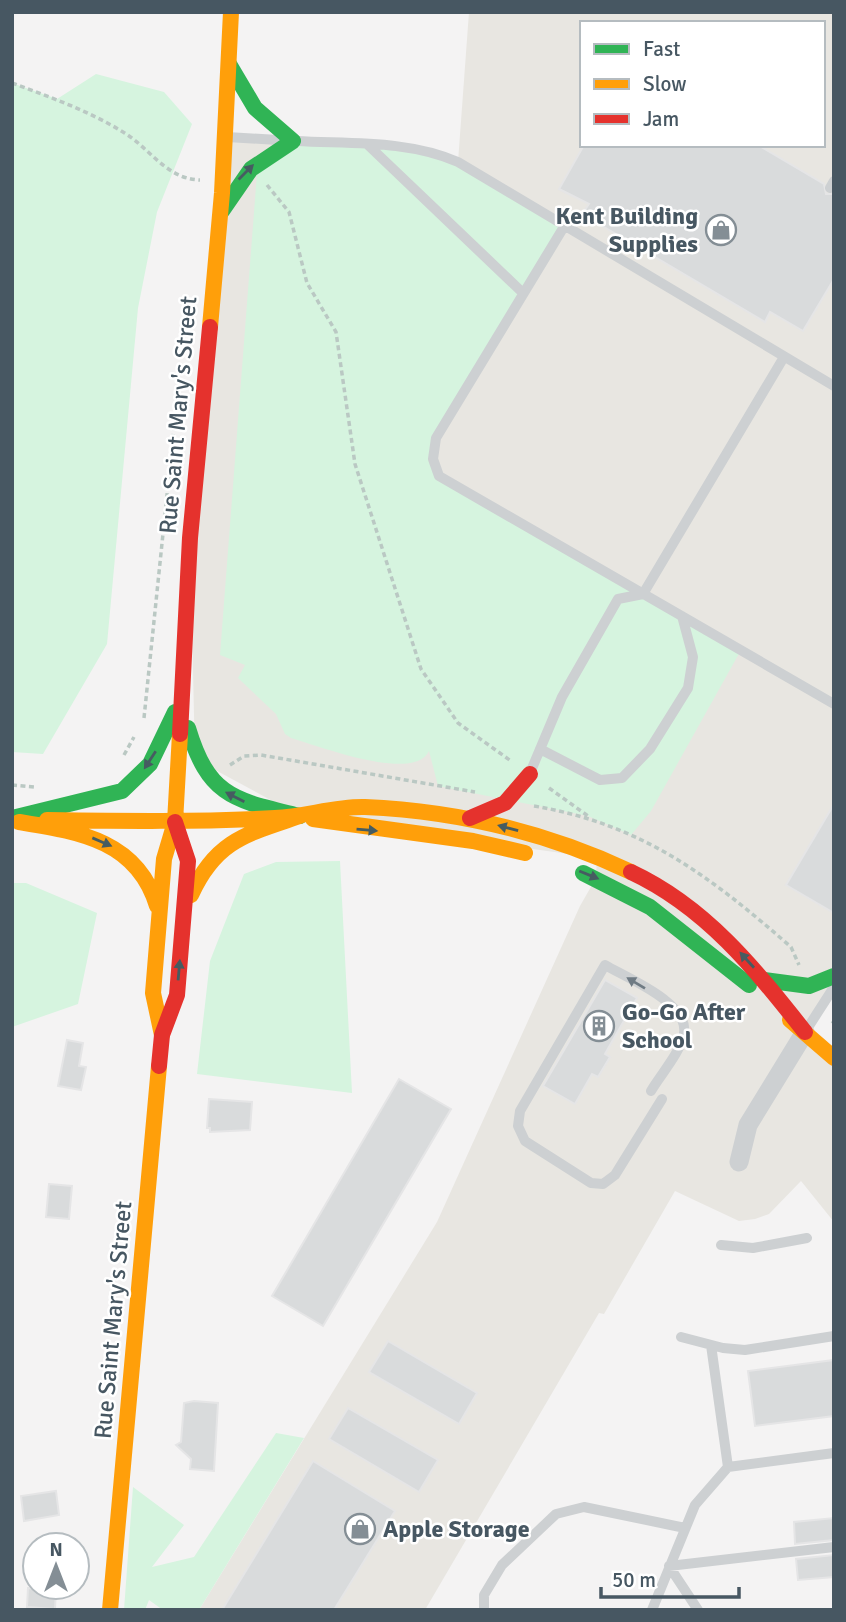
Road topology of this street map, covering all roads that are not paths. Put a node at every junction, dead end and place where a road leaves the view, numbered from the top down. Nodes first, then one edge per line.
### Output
1 (231, 12) edge
2 (228, 62) junction
3 (223, 137) junction
4 (293, 141) junction
5 (368, 145) junction
6 (218, 221) junction
7 (565, 225) junction
8 (523, 293) junction
9 (784, 357) junction
10 (834, 386) edge
11 (643, 594) junction
12 (682, 616) junction
13 (181, 699) junction
14 (834, 704) edge
15 (540, 748) junction
16 (530, 774) junction
17 (300, 817) junction
18 (470, 818) junction
19 (12, 819) edge
20 (176, 822) junction
21 (546, 839) junction
22 (537, 857) dead end
23 (573, 869) dead end
24 (160, 913) junction
25 (184, 914) junction
26 (834, 976) edge
27 (764, 980) junction
28 (834, 987) edge
29 (804, 1032) junction
30 (162, 1035) junction
31 (834, 1058) edge
32 (651, 1091) dead end
33 (662, 1098) dead end
34 (740, 1163) dead end
35 (807, 1238) dead end
36 (721, 1245) dead end
37 (834, 1336) edge
38 (681, 1337) dead end
39 (711, 1345) junction
40 (834, 1453) edge
41 (728, 1467) junction
42 (685, 1528) junction
43 (834, 1547) edge
44 (669, 1566) junction
45 (110, 1610) edge
46 (484, 1610) edge
47 (652, 1610) edge
48 (698, 1610) edge

1 - 2 main road, Rue Saint Mary's Street
2 - 3 main road, Rue Saint Mary's Street
2 - 4 main road
3 - 4 lane
3 - 6 main road, Rue Saint Mary's Street
4 - 5 lane
6 -> 4 main road
5 - 7 lane
5 - 8 lane
6 - 13 main road, Rue Saint Mary's Street
7 - 8 lane
7 - 9 lane
8 - 11 lane
9 - 10 lane
9 - 11 lane
11 - 12 lane
11 - 15 lane
12 - 14 lane
12 - 15 lane
17 -> 13 main road
13 -> 19 main road
13 - 20 main road, Rue Saint Mary's Street
15 - 16 lane
16 - 18 main road
16 - 21 main road
17 - 18 main road
17 - 20 main road
17 -> 22 main road
17 - 25 main road
21 -> 18 main road
19 - 20 main road
19 -> 24 main road
20 - 24 main road, Rue Saint Mary's Street
20 - 25 main road, Rue Saint Mary's Street
27 -> 21 main road
23 -> 29 main road
24 - 30 main road, Rue Saint Mary's Street
30 -> 25 main road, Rue Saint Mary's Street
26 - 27 main road
27 - 29 main road
28 - 29 lane
29 - 31 main road
29 - 34 street
30 - 45 main road, Rue Saint Mary's Street
32 -> 33 lane
35 - 36 lane
37 - 39 lane
38 - 39 lane
39 - 41 lane
40 - 41 lane
41 - 42 lane
42 - 44 lane
42 - 46 lane
43 - 44 lane
44 - 47 lane
44 - 48 lane

